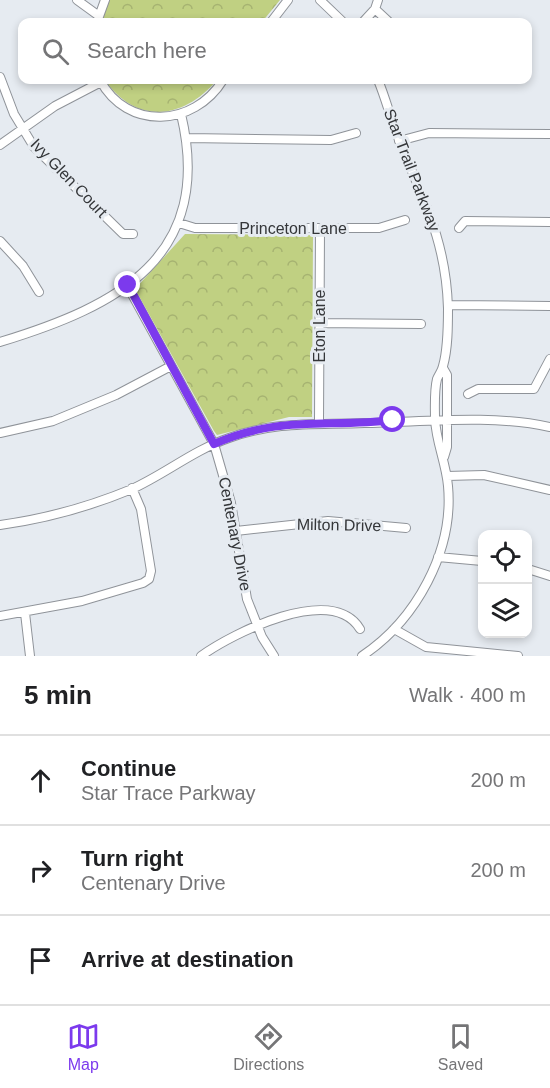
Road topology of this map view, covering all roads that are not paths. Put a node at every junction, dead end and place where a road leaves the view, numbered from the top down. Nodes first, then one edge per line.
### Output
1 (76, 0) edge
2 (105, 0) edge
3 (288, 0) edge
4 (320, 0) edge
5 (378, 0) edge
6 (375, 9) junction
7 (97, 18) edge
8 (98, 18) edge
9 (274, 18) edge
10 (339, 18) edge
11 (367, 18) edge
12 (385, 18) edge
13 (0, 76) edge
14 (96, 84) edge
15 (104, 84) edge
16 (220, 84) edge
17 (379, 84) edge
18 (181, 114) junction
19 (22, 128) junction
20 (356, 133) dead end
21 (550, 134) edge
22 (187, 138) junction
23 (399, 141) junction
24 (0, 145) edge
25 (405, 220) dead end
26 (550, 222) edge
27 (179, 223) junction
28 (459, 228) dead end
29 (320, 229) junction
30 (134, 234) dead end
31 (0, 241) edge
32 (128, 285) junction
33 (39, 292) dead end
34 (448, 305) junction
35 (550, 306) edge
36 (319, 323) junction
37 (421, 324) dead end
38 (0, 342) edge
39 (550, 359) edge
40 (171, 366) junction
41 (443, 368) junction
42 (468, 394) dead end
43 (435, 420) junction
44 (447, 420) junction
45 (319, 422) junction
46 (550, 427) edge
47 (0, 433) edge
48 (214, 444) junction
49 (444, 457) junction
50 (447, 476) junction
51 (132, 488) junction
52 (550, 490) edge
53 (0, 525) edge
54 (406, 528) dead end
55 (236, 531) junction
56 (438, 557) junction
57 (478, 561) edge
58 (532, 570) edge
59 (550, 576) edge
60 (25, 613) junction
61 (0, 616) edge
62 (258, 627) junction
63 (360, 629) dead end
64 (394, 629) junction
65 (30, 656) edge
66 (201, 656) edge
67 (274, 656) edge
68 (362, 656) edge
69 (518, 656) edge

1 - 7 street
2 - 8 street
3 - 9 street
4 - 10 street
5 - 6 street
6 - 11 street
6 - 12 street
13 - 19 street, Ivy Glen Court
14 - 19 street
15 - 18 street
16 - 18 street
17 - 23 street, Star Trail Parkway
18 - 22 street
19 - 24 street
19 - 30 street, Ivy Glen Court
20 - 22 street
21 - 23 street
22 - 27 street
23 - 34 street, Star Trail Parkway
25 - 29 street, Princeton Lane
26 - 28 street
27 - 29 street, Princeton Lane
27 - 32 street
29 - 36 street, Eton Lane
31 - 33 street
32 - 38 street
32 - 40 street, Centenary Drive
34 - 35 street
34 - 41 street, Star Trail Parkway
36 - 37 street
36 - 45 street, Eton Lane
39 - 42 street
40 - 47 street
40 - 48 street, Centenary Drive
41 - 43 street, Star Trail Parkway
41 - 44 street, Star Trail Parkway
43 - 44 street
43 - 45 street
43 - 49 street, Star Trail Parkway
44 - 46 street
44 - 49 street, Star Trail Parkway
45 - 48 street
48 - 51 street
48 - 55 street, Centenary Drive
49 - 50 street, Star Trail Parkway
50 - 52 street
50 - 56 street, Star Trail Parkway
51 - 53 street
51 - 60 street
54 - 55 street, Milton Drive
55 - 62 street, Centenary Drive
56 - 57 street
56 - 64 street, Star Trail Parkway
58 - 59 street
60 - 61 street
60 - 65 street
62 - 63 street
62 - 66 street
62 - 67 street, Centenary Drive
64 - 68 street, Star Trail Parkway
64 - 69 street

